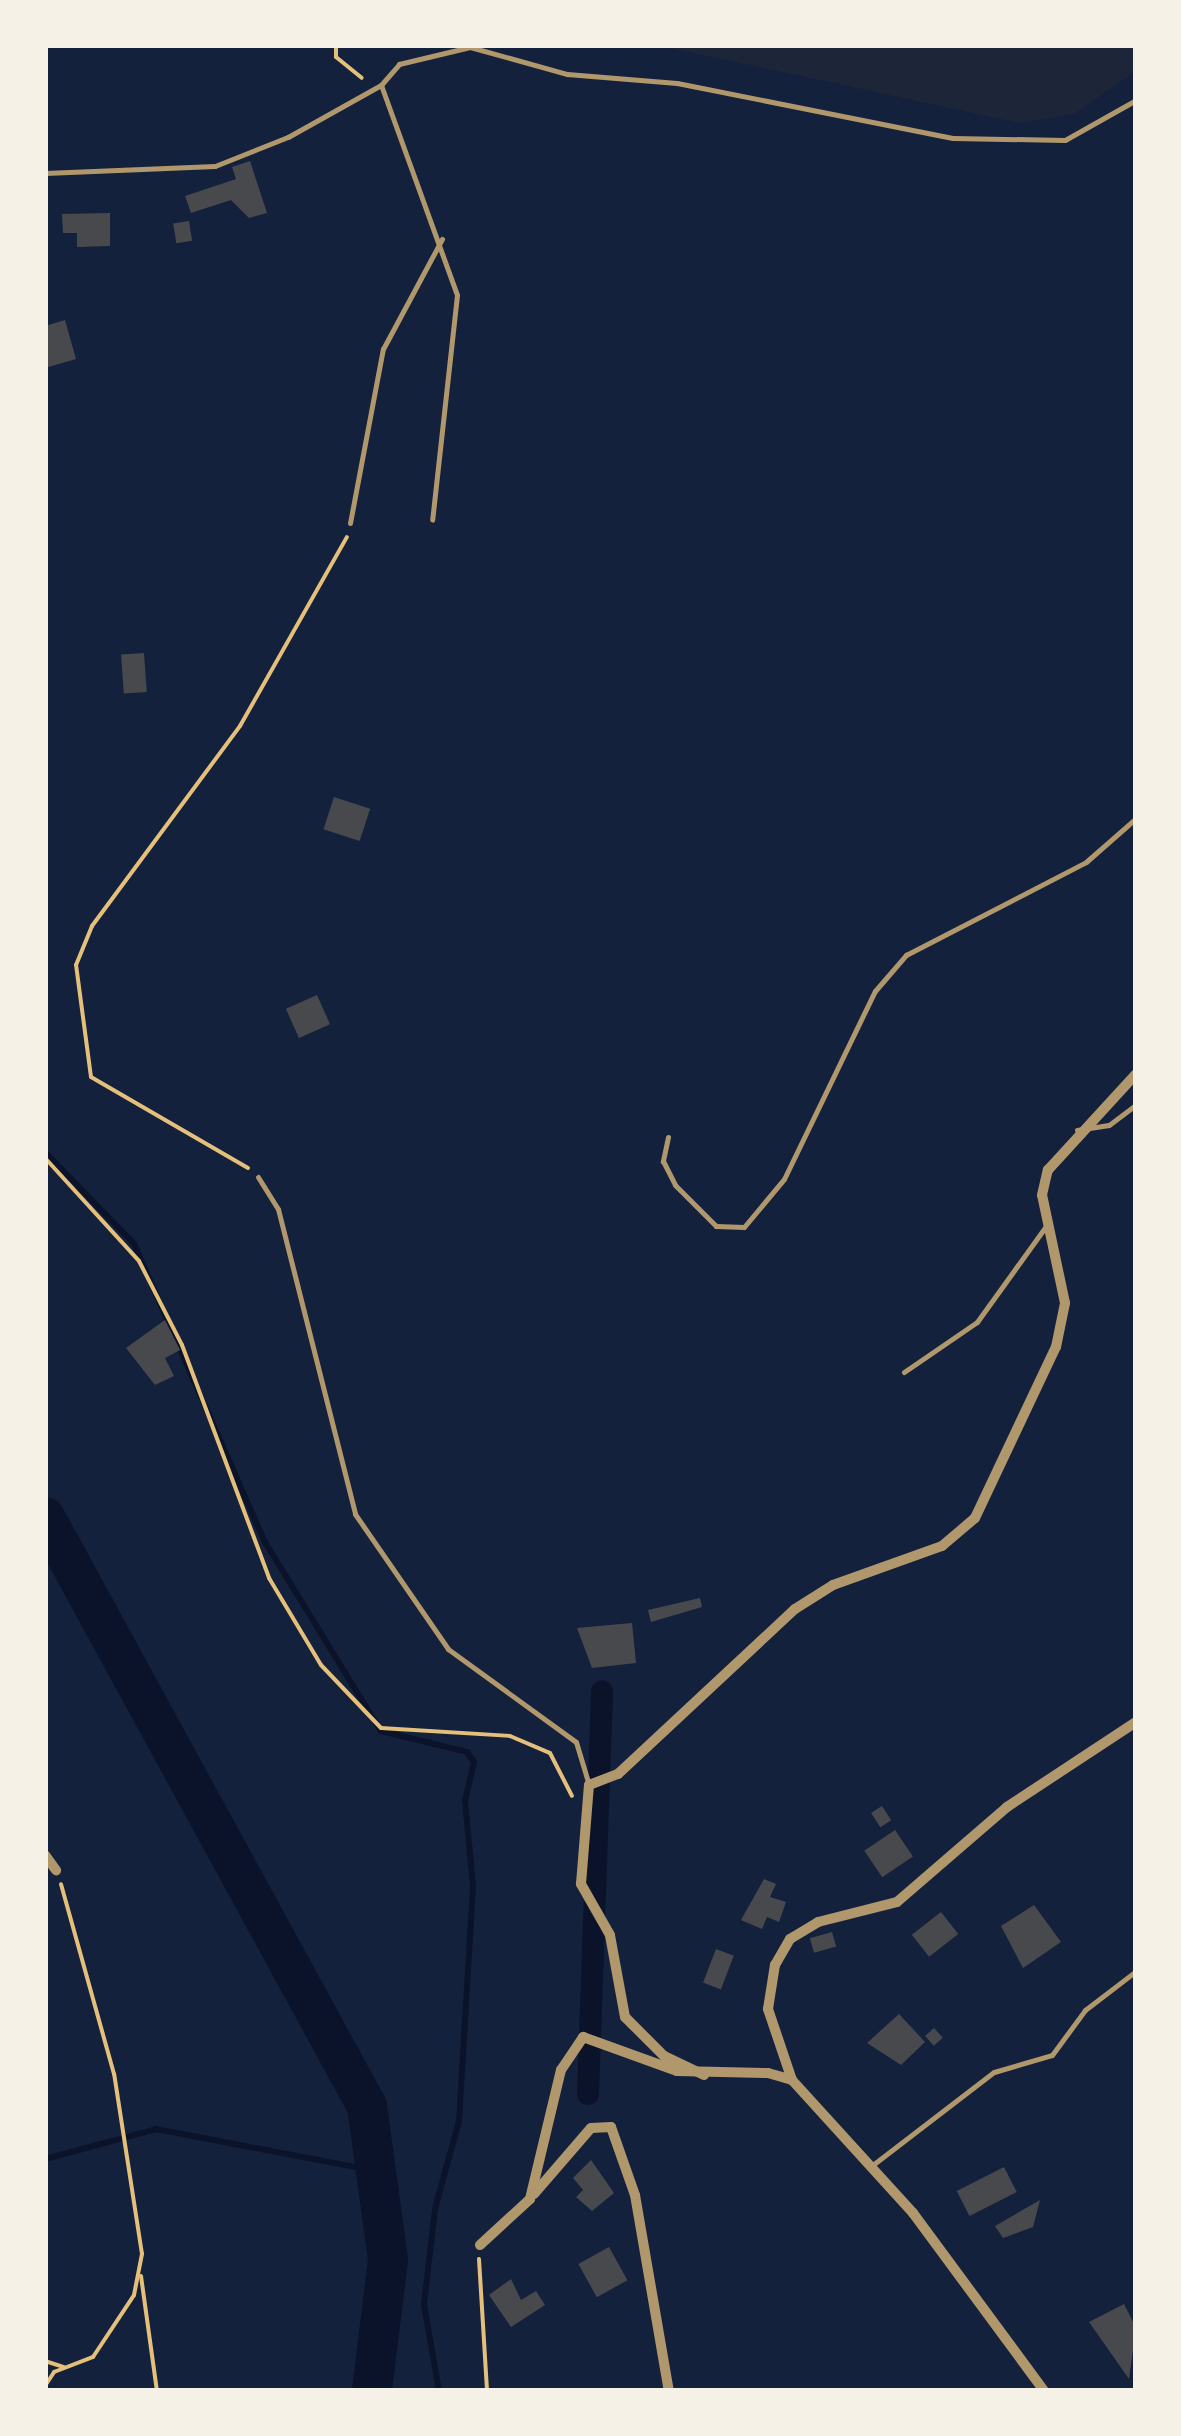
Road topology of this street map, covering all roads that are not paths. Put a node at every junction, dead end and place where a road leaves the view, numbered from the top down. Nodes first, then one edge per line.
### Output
1 (381, 85) junction
2 (1136, 100) edge
3 (45, 173) edge
4 (442, 239) junction
5 (432, 520) dead end
6 (350, 522) road end
7 (1136, 818) edge
8 (1136, 1074) edge
9 (1136, 1105) edge
10 (1077, 1130) junction
11 (668, 1138) dead end
12 (258, 1177) road end
13 (1047, 1224) junction
14 (904, 1372) dead end
15 (1136, 1722) edge
16 (589, 1785) junction
17 (45, 1855) edge
18 (56, 1870) road end
19 (1136, 1971) edge
20 (704, 2074) junction
21 (792, 2080) junction
22 (868, 2168) junction
23 (530, 2199) junction
24 (480, 2244) road end
25 (669, 2391) edge
26 (1044, 2391) edge

1 - 2 lane
1 - 3 lane
1 - 4 lane
4 - 5 lane
4 - 6 lane
7 - 11 lane
8 - 10 street
9 - 10 lane
10 - 13 street
12 - 16 lane
13 - 14 lane
13 - 16 street
15 - 21 street
16 - 20 street
17 - 18 street
19 - 22 lane
20 - 21 street
20 - 23 street
21 - 22 street
22 - 26 street
23 - 24 street
23 - 25 street

